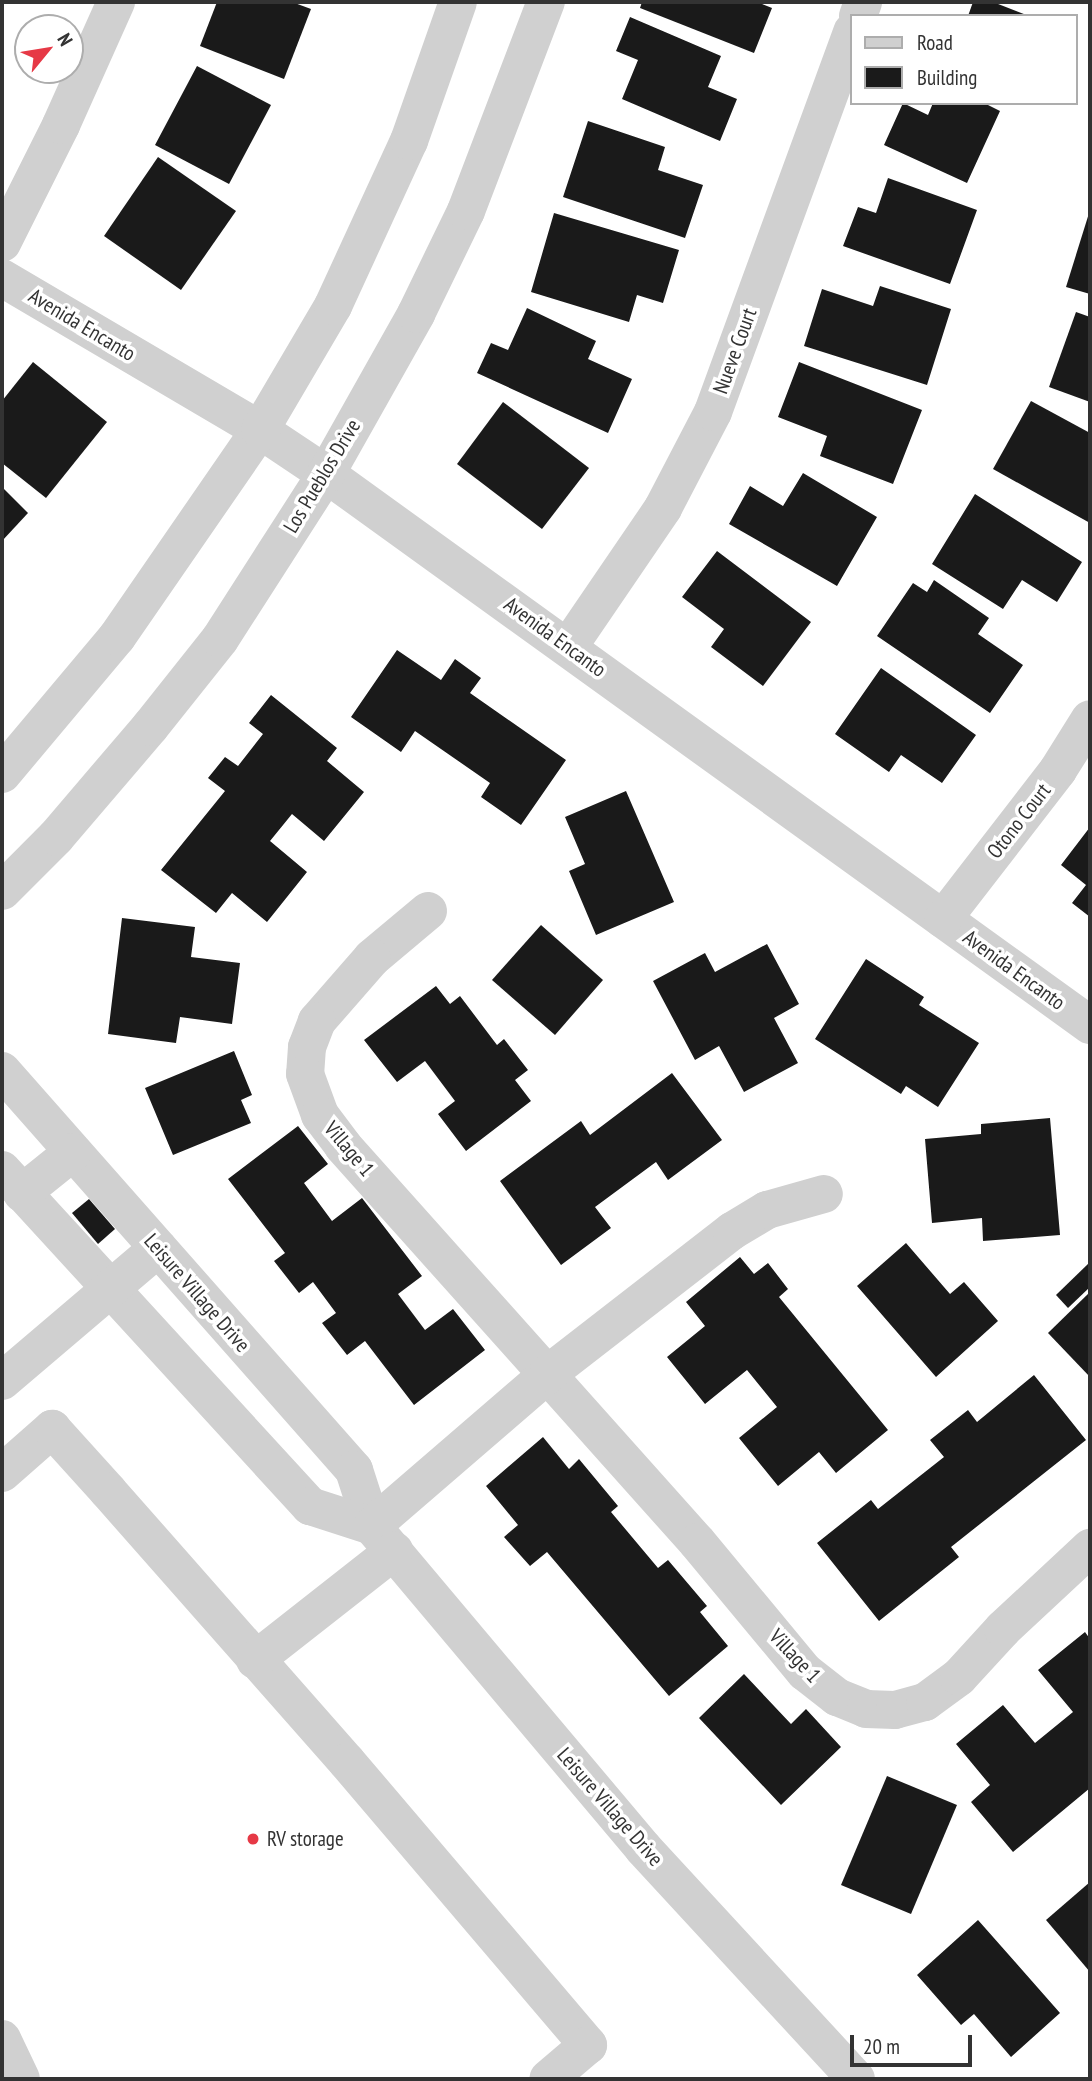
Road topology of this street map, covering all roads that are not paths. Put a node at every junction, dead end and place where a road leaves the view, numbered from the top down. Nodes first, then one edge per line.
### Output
1 (116, 2) edge
2 (458, 2) edge
3 (546, 2) edge
4 (850, 37) edge
5 (2, 243) edge
6 (2, 278) edge
7 (260, 430) junction
8 (326, 474) junction
9 (569, 646) junction
10 (1090, 719) edge
11 (2, 774) edge
12 (2, 891) edge
13 (428, 911) dead end
14 (943, 919) junction
15 (1090, 1025) edge
16 (2, 1071) edge
17 (73, 1152) junction
18 (12, 1182) edge
19 (824, 1194) dead end
20 (158, 1248) junction
21 (110, 1287) junction
22 (549, 1373) junction
23 (2, 1381) edge
24 (2, 1473) edge
25 (383, 1539) junction
26 (1090, 1548) edge
27 (255, 1660) junction
28 (2, 2039) edge
29 (21, 2079) edge
30 (548, 2079) edge
31 (856, 2079) edge

1 - 5 street
2 - 7 street
3 - 8 street, Los Pueblos Drive
4 - 9 street, Nueve Court
6 - 7 street, Avenida Encanto
7 - 8 street, Avenida Encanto
7 - 11 street
8 - 9 street, Avenida Encanto
8 - 12 street, Los Pueblos Drive
9 - 14 street, Avenida Encanto
10 - 14 street, Otono Court
13 - 22 street, Village 1
14 - 15 street, Avenida Encanto
16 - 17 street, Leisure Village Drive
17 - 18 street
17 - 20 street, Leisure Village Drive
18 - 21 street
19 - 22 street
20 - 21 street
20 - 25 street, Leisure Village Drive
21 - 23 street
21 - 25 street
22 - 25 street
22 - 26 street, Village 1
24 - 27 street
25 - 27 street
25 - 31 street, Leisure Village Drive
27 - 30 street
28 - 29 street

